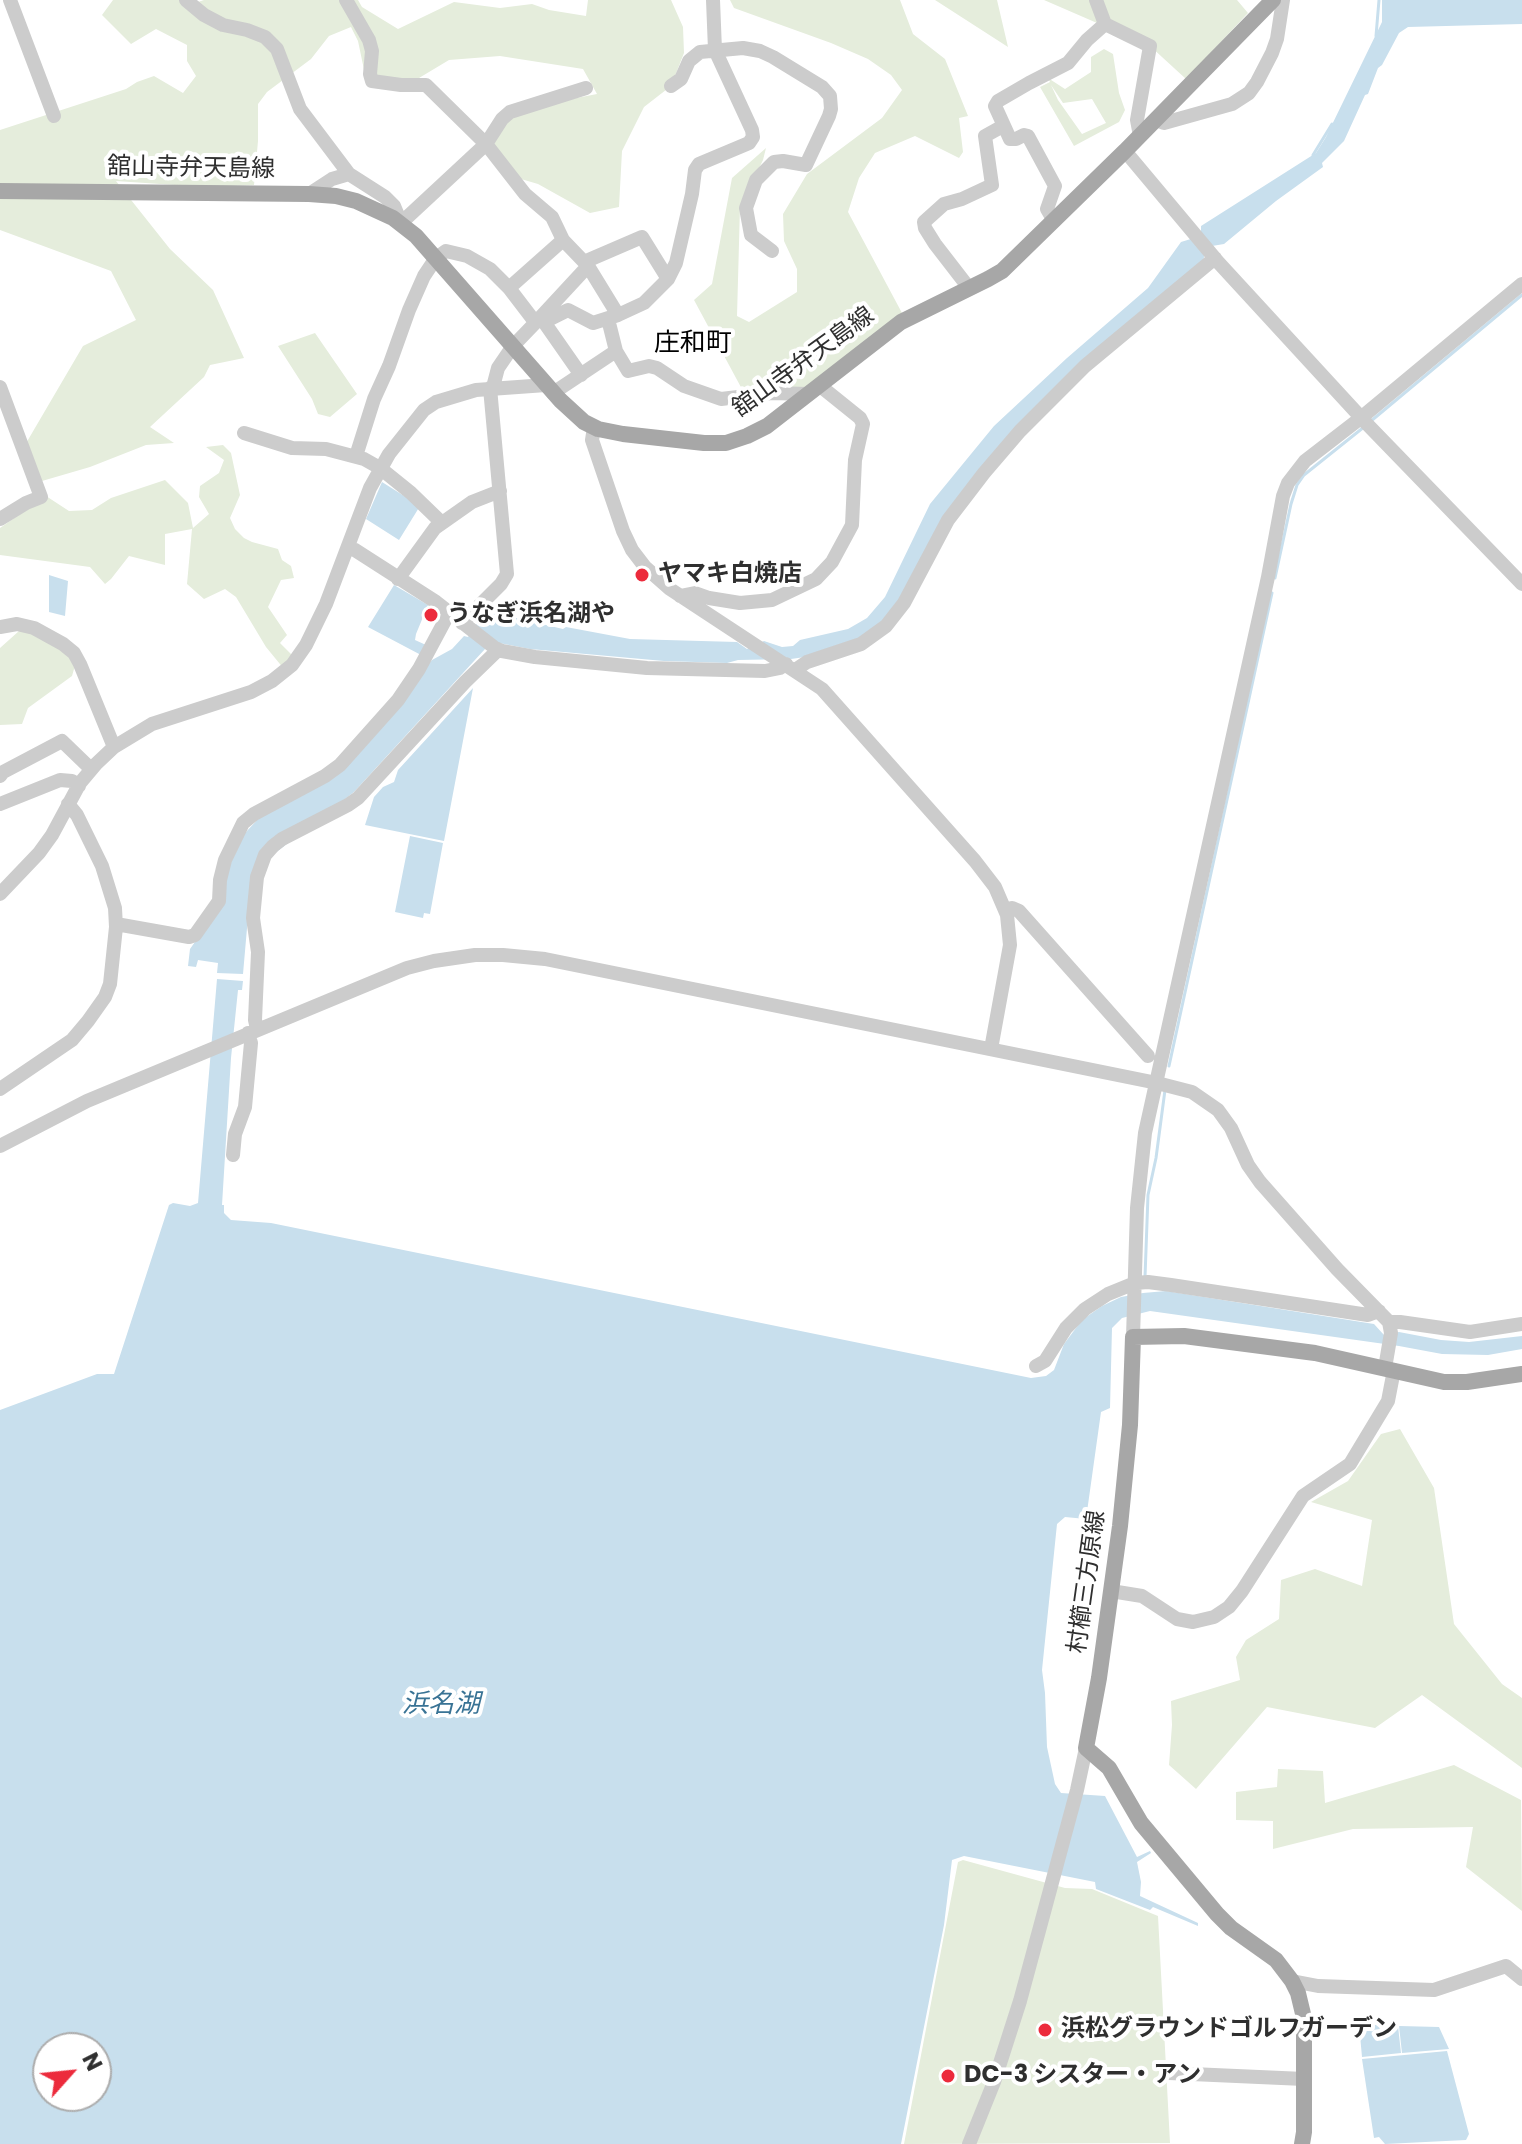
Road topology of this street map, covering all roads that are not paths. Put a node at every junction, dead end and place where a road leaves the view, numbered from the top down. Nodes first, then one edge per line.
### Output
1 (10, 0) edge
2 (186, 0) edge
3 (346, 0) edge
4 (713, 0) edge
5 (1096, 0) edge
6 (1273, 0) edge
7 (1283, 0) edge
8 (1105, 24) junction
9 (715, 50) junction
10 (671, 86) dead end
11 (586, 88) dead end
12 (54, 116) dead end
13 (1156, 120) junction
14 (1003, 126) junction
15 (1140, 136) junction
16 (486, 144) junction
17 (1125, 151) junction
18 (349, 174) junction
19 (0, 191) edge
20 (309, 194) junction
21 (1054, 221) junction
22 (401, 223) junction
23 (563, 240) junction
24 (772, 251) dead end
25 (1212, 253) junction
26 (436, 258) junction
27 (586, 264) junction
28 (668, 279) junction
29 (1522, 284) edge
30 (509, 288) junction
31 (969, 288) junction
32 (613, 317) junction
33 (539, 321) junction
34 (513, 346) junction
35 (616, 351) junction
36 (581, 375) junction
37 (0, 387) edge
38 (492, 388) junction
39 (550, 389) junction
40 (813, 390) junction
41 (1362, 417) junction
42 (594, 427) junction
43 (244, 433) dead end
44 (356, 456) junction
45 (380, 468) junction
46 (500, 491) junction
47 (0, 519) edge
48 (441, 522) junction
49 (349, 548) junction
50 (398, 579) junction
51 (1522, 584) edge
52 (680, 596) junction
53 (449, 613) junction
54 (465, 625) junction
55 (0, 627) edge
56 (496, 649) junction
57 (787, 665) junction
58 (114, 747) junction
59 (91, 769) junction
60 (0, 776) edge
61 (79, 786) junction
62 (0, 804) edge
63 (68, 804) junction
64 (0, 894) edge
65 (1005, 910) junction
66 (116, 924) junction
67 (249, 1033) junction
68 (991, 1049) junction
69 (1148, 1056) dead end
70 (1157, 1083) junction
71 (0, 1089) edge
72 (0, 1146) edge
73 (233, 1155) dead end
74 (1134, 1286) junction
75 (1386, 1322) junction
76 (1522, 1324) edge
77 (1133, 1329) junction
78 (1036, 1366) dead end
79 (1388, 1366) junction
80 (1522, 1374) edge
81 (1111, 1591) junction
82 (1086, 1748) junction
83 (1522, 1979) edge
84 (1292, 1981) junction
85 (1169, 2073) dead end
86 (1304, 2079) junction
87 (969, 2144) edge
88 (1302, 2144) edge

1 - 12 street
2 - 18 street
3 - 16 street
4 - 9 street
5 - 8 street
6 - 13 main road, 舘山寺弁天島線
7 - 13 street
8 - 14 street
8 - 15 street
9 - 10 street
9 - 24 street
9 - 28 street
11 - 16 street
13 - 15 main road, 舘山寺弁天島線
14 - 21 street
14 - 31 street
15 - 17 main road, 舘山寺弁天島線
16 - 22 street
16 - 23 street
17 - 21 main road, 舘山寺弁天島線
17 - 25 street
18 - 20 street
18 - 22 street
19 - 20 main road, 舘山寺弁天島線
20 - 22 main road, 舘山寺弁天島線
21 - 31 main road, 舘山寺弁天島線
22 - 26 main road, 舘山寺弁天島線
23 - 27 street
23 - 30 street
25 - 41 street
25 - 57 street
26 - 30 street
26 - 34 main road, 舘山寺弁天島線
26 - 44 street
27 - 28 street
27 - 32 street
27 - 33 street
28 - 32 street
29 - 41 street
30 - 33 street
31 - 40 main road, 舘山寺弁天島線
32 - 33 street
32 - 35 street
33 - 34 street
33 - 36 street
34 - 38 street
34 - 39 main road, 舘山寺弁天島線
35 - 36 street
35 - 40 street
36 - 39 street
37 - 47 street
38 - 39 street
38 - 45 street
38 - 46 street
39 - 42 main road, 舘山寺弁天島線
40 - 42 main road, 舘山寺弁天島線
40 - 52 street
41 - 51 street
41 - 70 street
42 - 52 street
43 - 44 street
44 - 45 street
45 - 48 street
45 - 49 street
46 - 48 street
46 - 54 street
48 - 50 street
49 - 50 street
49 - 58 street
50 - 53 street
52 - 57 street
53 - 54 street
53 - 66 street
54 - 56 street
55 - 58 street
56 - 57 street
56 - 67 street
57 - 65 street
58 - 59 street
59 - 60 street
59 - 61 street
61 - 62 street
61 - 63 street
63 - 64 street
63 - 66 street
65 - 68 street
65 - 69 street
66 - 71 street
67 - 68 street
67 - 72 street
67 - 73 street
68 - 70 street
70 - 74 street
70 - 75 street
74 - 75 street
74 - 77 street
74 - 78 street
75 - 76 street
75 - 79 street
77 - 79 main road
77 - 81 main road, 村櫛三方原線
79 - 80 main road
79 - 81 street
81 - 82 main road, 村櫛三方原線
82 - 84 main road
82 - 87 street
83 - 84 street
84 - 86 main road
85 - 86 street
86 - 88 main road

